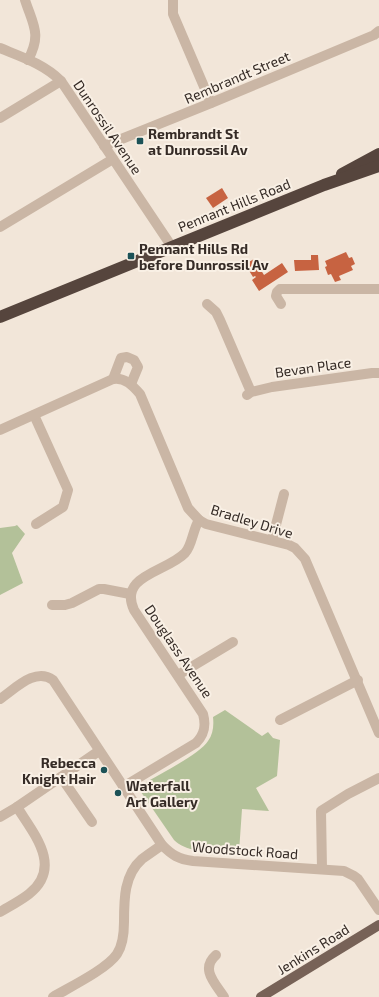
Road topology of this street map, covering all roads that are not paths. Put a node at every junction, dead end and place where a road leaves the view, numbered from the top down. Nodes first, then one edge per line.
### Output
1 (25, 0) edge
2 (173, 0) edge
3 (379, 31) edge
4 (0, 48) edge
5 (28, 60) junction
6 (61, 81) junction
7 (211, 104) junction
8 (0, 118) edge
9 (104, 146) junction
10 (379, 154) edge
11 (113, 159) junction
12 (379, 166) edge
13 (324, 185) junction
14 (0, 227) edge
15 (172, 247) junction
16 (379, 289) edge
17 (207, 304) dead end
18 (282, 304) dead end
19 (0, 317) edge
20 (379, 373) edge
21 (113, 379) junction
22 (130, 384) junction
23 (34, 415) junction
24 (0, 430) edge
25 (284, 494) dead end
26 (199, 520) junction
27 (36, 524) dead end
28 (272, 540) junction
29 (130, 594) junction
30 (52, 605) dead end
31 (233, 642) dead end
32 (178, 675) junction
33 (358, 680) junction
34 (0, 699) edge
35 (280, 720) dead end
36 (379, 733) edge
37 (99, 751) junction
38 (61, 777) junction
39 (379, 778) edge
40 (123, 787) junction
41 (17, 807) junction
42 (0, 817) edge
43 (92, 822) dead end
44 (162, 844) junction
45 (322, 869) junction
46 (379, 910) edge
47 (0, 912) edge
48 (379, 924) edge
49 (216, 955) dead end
50 (53, 997) edge
51 (224, 997) edge
52 (261, 997) edge

1 - 5 street
2 - 7 street
3 - 7 street, Rembrandt Street
4 - 5 street, Dunrossil Avenue
5 - 6 street, Dunrossil Avenue
6 - 8 street
6 - 9 street, Dunrossil Avenue
7 - 9 street, Rembrandt Street
9 - 11 street, Dunrossil Avenue
10 - 13 highway, Pennant Hills Road
11 - 14 street
11 - 15 street, Dunrossil Avenue
12 - 13 highway, Pennant Hills Road
13 - 15 highway, Pennant Hills Road
15 - 19 highway, Pennant Hills Road
16 - 18 street
17 - 20 street, Bevan Place
21 - 22 street
21 - 22 street
21 - 23 street
22 - 26 street, Bradley Drive
23 - 24 street
23 - 27 street
25 - 28 street
26 - 28 street, Bradley Drive
26 - 29 street, Douglass Avenue
28 - 33 street, Bradley Drive
29 - 30 street
29 - 32 street, Douglass Avenue
31 - 32 street
32 - 40 street, Douglass Avenue
33 - 35 street
33 - 36 street, Bradley Drive
34 - 37 street, Woodstock Road
37 - 38 street
37 - 40 street, Woodstock Road
38 - 41 street
38 - 43 street
39 - 45 street
40 - 44 street, Woodstock Road
41 - 42 street
41 - 47 street
44 - 45 street, Woodstock Road
44 - 50 street
45 - 46 street, Woodstock Road
48 - 52 main road, Jenkins Road
49 - 51 street

